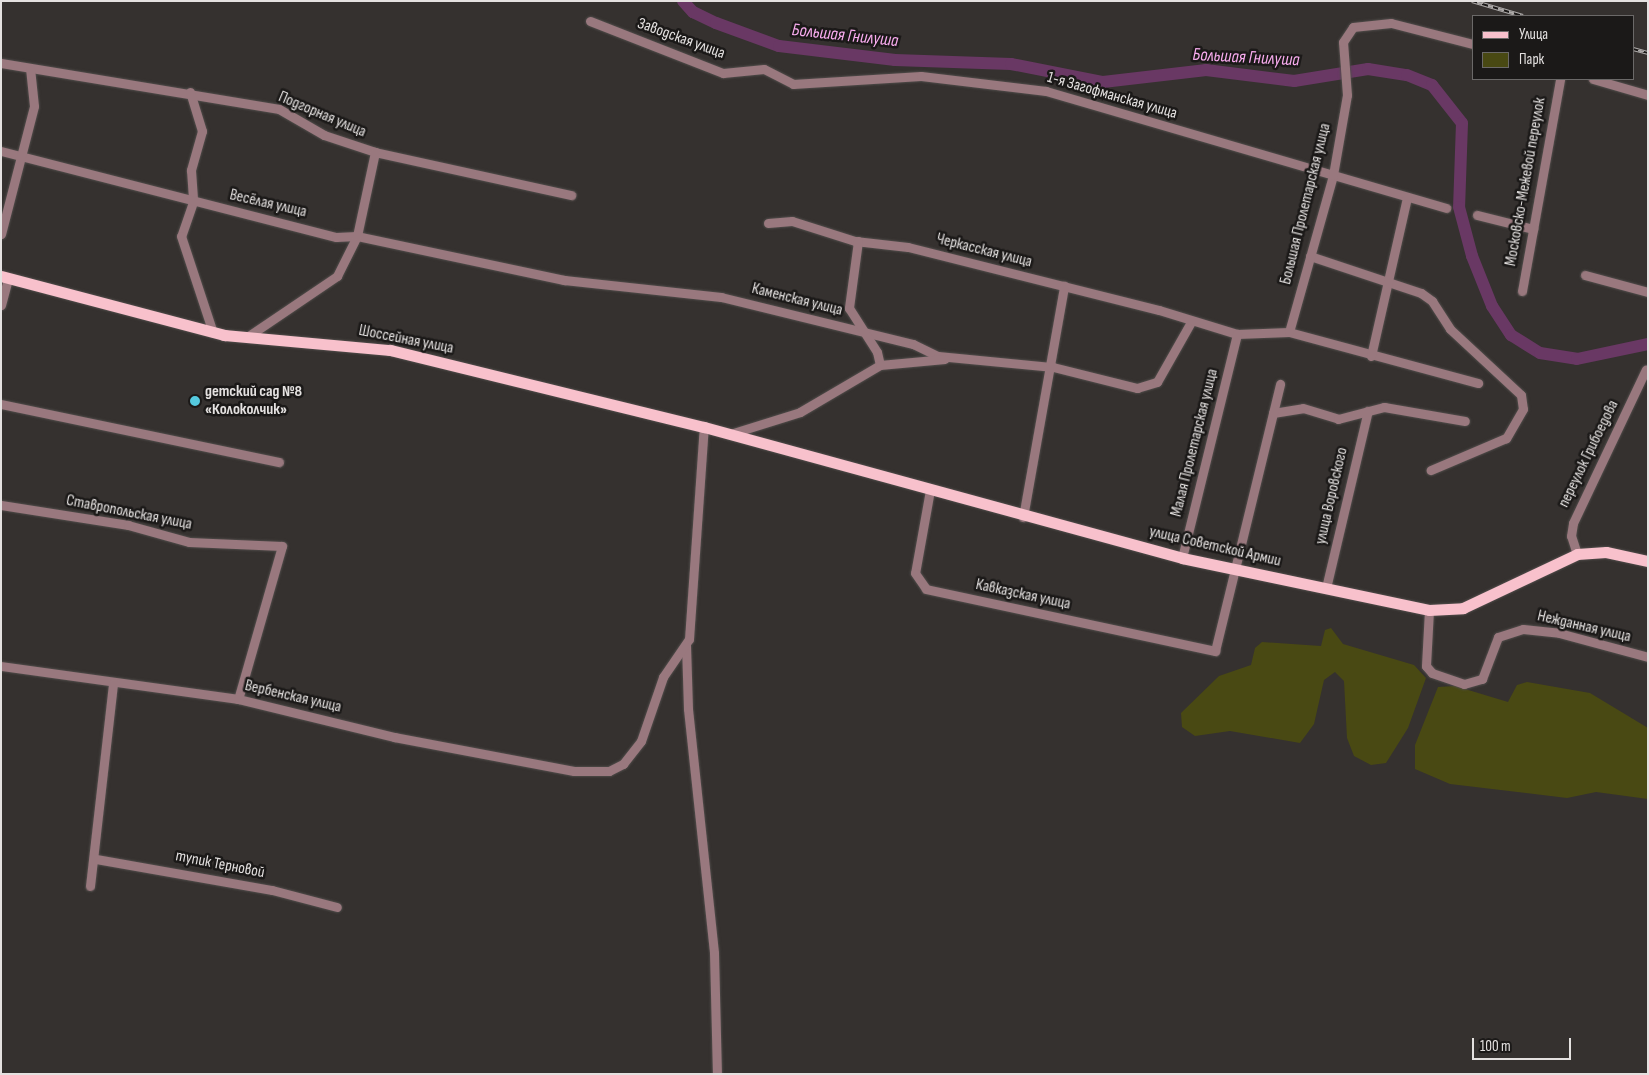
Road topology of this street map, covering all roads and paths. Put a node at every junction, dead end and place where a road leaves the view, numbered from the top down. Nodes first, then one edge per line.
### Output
1 (590, 21) dead end
2 (1472, 44) edge
3 (1, 63) edge
4 (764, 68) joint
5 (30, 69) junction
6 (1560, 80) edge
7 (1596, 80) edge
8 (190, 92) junction
9 (1648, 95) edge
10 (1, 151) edge
11 (375, 152) junction
12 (22, 156) junction
13 (1332, 175) junction
14 (571, 195) dead end
15 (1407, 196) junction
16 (192, 202) junction
17 (1446, 208) dead end
18 (1477, 215) dead end
19 (768, 224) dead end
20 (1533, 229) junction
21 (1, 234) edge
22 (356, 236) junction
23 (858, 241) junction
24 (1310, 256) junction
25 (530, 274) joint
26 (1585, 275) dead end
27 (4, 278) edge
28 (1387, 283) junction
29 (1064, 286) junction
30 (1522, 290) dead end
31 (1648, 292) edge
32 (1, 305) edge
33 (1191, 322) junction
34 (862, 332) junction
35 (1288, 332) junction
36 (213, 333) junction
37 (1237, 334) junction
38 (247, 337) junction
39 (1371, 356) junction
40 (950, 358) junction
41 (880, 365) junction
42 (1053, 367) junction
43 (1645, 375) edge
44 (1478, 383) dead end
45 (1280, 384) dead end
46 (1, 404) edge
47 (1368, 411) junction
48 (1273, 413) junction
49 (1465, 421) dead end
50 (704, 428) junction
51 (730, 434) junction
52 (773, 446) joint
53 (279, 462) dead end
54 (1431, 470) dead end
55 (930, 490) junction
56 (1, 505) edge
57 (1024, 517) junction
58 (1577, 554) junction
59 (1182, 558) junction
60 (1648, 561) edge
61 (1238, 570) junction
62 (1326, 588) junction
63 (1429, 610) junction
64 (686, 645) junction
65 (1648, 658) edge
66 (1, 666) edge
67 (113, 683) junction
68 (238, 699) junction
69 (96, 859) junction
70 (90, 886) dead end
71 (336, 907) dead end
72 (717, 1074) edge

1 - 4 street, Заводская улица
2 - 13 street, Большая Пролетарская улица
3 - 5 street, Подгорная улица
4 - 13 street, 1-я Загофманская улица
5 - 8 street, Подгорная улица
5 - 12 street
6 - 20 street, Московско-Межевой переулок
7 - 9 street
8 - 11 street, Подгорная улица
8 - 16 street
10 - 12 street, Весёлая улица
11 - 14 street, Подгорная улица
11 - 22 street
12 - 16 street, Весёлая улица
12 - 21 street
13 - 15 street, 1-я Загофманская улица
13 - 24 street, Большая Пролетарская улица
15 - 17 street, 1-я Загофманская улица
15 - 28 street
16 - 22 street, Весёлая улица
16 - 36 street
18 - 20 street
19 - 23 street, Черкасская улица
20 - 30 street, Московско-Межевой переулок
22 - 25 street, Весёлая улица
22 - 38 street
23 - 29 street, Черкасская улица
23 - 34 street
24 - 28 street
24 - 35 street, Большая Пролетарская улица
25 - 34 street, Каменская улица
26 - 31 street
27 - 32 street
27 - 36 main road, Шоссейная улица
28 - 39 street
28 - 54 street
29 - 33 street, Черкасская улица
29 - 42 street
33 - 37 street, Черкасская улица
33 - 42 street, Каменская улица
34 - 40 street, Каменская улица
34 - 41 street
35 - 37 street, Черкасская улица
35 - 39 street, Черкасская улица
36 - 38 main road, Шоссейная улица
37 - 59 street, Малая Пролетарская улица
38 - 50 main road, Шоссейная улица
39 - 44 street, Черкасская улица
40 - 41 street
40 - 42 street, Каменская улица
41 - 51 street
42 - 57 street
43 - 58 street, переулок Грибоедова
45 - 48 street
46 - 53 street
47 - 48 street
47 - 49 street
47 - 62 street, улица Воровского
48 - 61 street
50 - 51 main road, Шоссейная улица
50 - 64 street
51 - 52 main road, Шоссейная улица
52 - 55 main road, улица Советской Армии
55 - 57 main road, улица Советской Армии
55 - 61 street, Кавказская улица
56 - 68 street, Ставропольская улица
57 - 59 main road, улица Советской Армии
58 - 60 main road, улица Советской Армии
58 - 63 main road, улица Советской Армии
59 - 61 main road, улица Советской Армии
61 - 62 main road, улица Советской Армии
62 - 63 main road, улица Советской Армии
63 - 65 street, Нежданная улица
64 - 68 street, Вербенская улица
64 - 72 street
66 - 67 street, Вербенская улица
67 - 68 street, Вербенская улица
67 - 69 street
69 - 70 street
69 - 71 street, тупик Терновой

